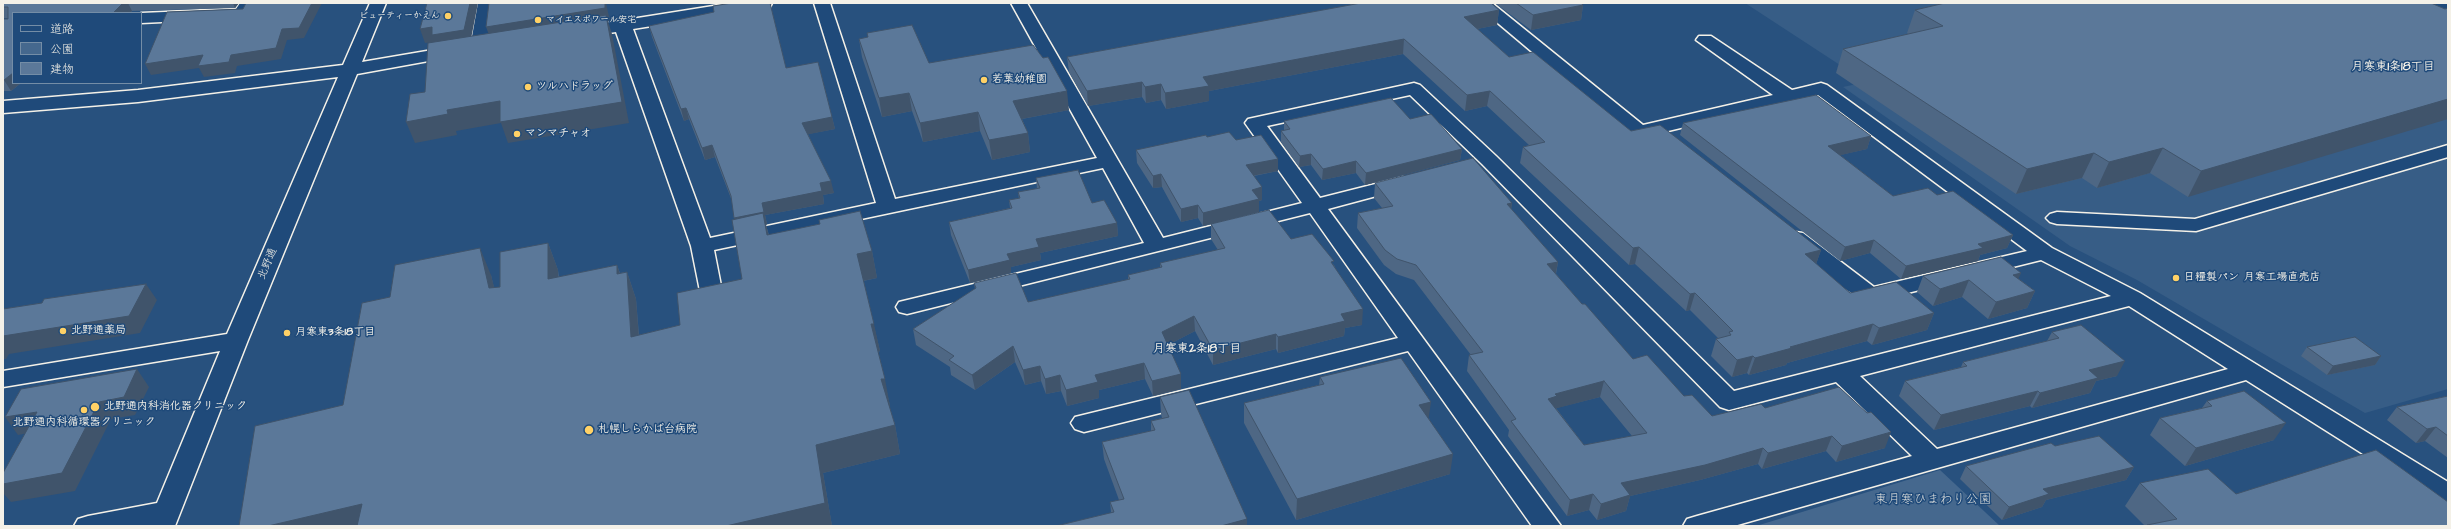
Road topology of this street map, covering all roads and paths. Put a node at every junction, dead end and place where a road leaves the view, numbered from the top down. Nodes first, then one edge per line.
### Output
1 (248, 3) edge
2 (378, 3) edge
3 (486, 3) edge
4 (764, 3) edge
5 (822, 3) edge
6 (1019, 3) edge
7 (1482, 3) edge
8 (2439, 3) edge
9 (2448, 7) edge
10 (679, 10) edge
11 (142, 18) edge
12 (623, 26) junction
13 (562, 35) edge
14 (1705, 40) dead end
15 (350, 70) junction
16 (1789, 97) junction
17 (3, 107) edge
18 (1656, 128) junction
19 (1674, 143) edge
20 (2448, 151) edge
21 (1489, 160) junction
22 (1110, 161) junction
23 (1466, 166) edge
24 (1421, 178) edge
25 (887, 206) junction
26 (1316, 206) junction
27 (2057, 218) dead end
28 (1779, 226) edge
29 (702, 246) junction
30 (1157, 246) junction
31 (2044, 253) junction
32 (712, 296) edge
33 (2132, 298) junction
34 (907, 307) dead end
35 (236, 340) junction
36 (1414, 342) junction
37 (2249, 371) junction
38 (1841, 372) junction
39 (3, 379) edge
40 (1084, 423) dead end
41 (1932, 460) junction
42 (2448, 495) edge
43 (164, 518) edge
44 (88, 526) edge
45 (1547, 526) edge
46 (1697, 526) edge

1 - 11 street
2 - 15 street, 北野通
3 - 15 street
4 - 10 street
5 - 25 street
6 - 22 street
7 - 18 street
8 - 9 street
10 - 12 street
12 - 13 street
12 - 29 street
14 - 16 street
15 - 17 street
15 - 35 street, 北野通
16 - 18 street
16 - 31 street
18 - 19 street
20 - 27 street
21 - 23 street
21 - 26 street
21 - 38 street
22 - 25 street
22 - 30 street
24 - 26 street
25 - 29 street
26 - 30 street
26 - 36 street
28 - 31 street
29 - 32 street
30 - 34 street
31 - 33 street
33 - 37 street
33 - 38 street
35 - 39 street
35 - 43 street, 北野通
36 - 40 street
36 - 45 street
37 - 41 street
37 - 42 street
38 - 41 street
41 - 46 street
43 - 44 street

